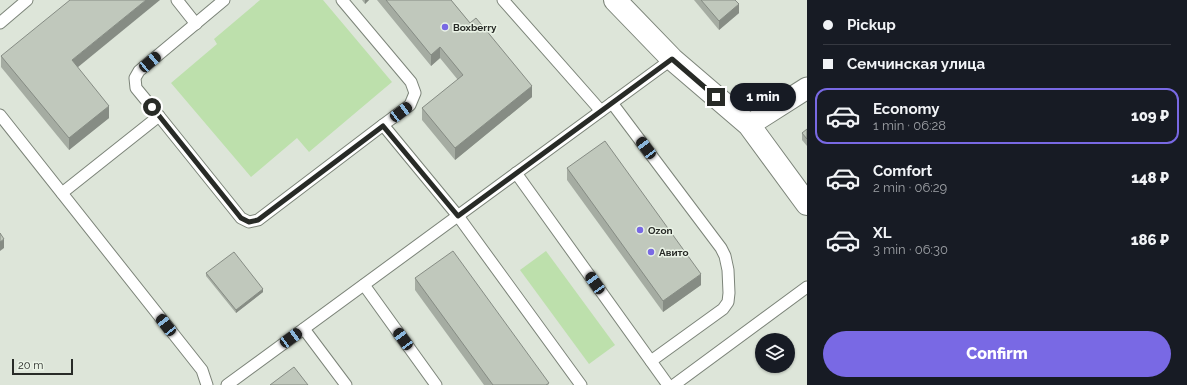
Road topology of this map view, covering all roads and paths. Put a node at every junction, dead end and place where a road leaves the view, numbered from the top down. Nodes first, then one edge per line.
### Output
1 (27, 0) edge
2 (177, 0) edge
3 (224, 0) edge
4 (342, 0) edge
5 (503, 0) edge
6 (615, 0) edge
7 (0, 23) edge
8 (196, 24) junction
9 (672, 59) junction
10 (807, 88) edge
11 (612, 103) junction
12 (601, 111) junction
13 (0, 115) edge
14 (159, 116) junction
15 (749, 125) junction
16 (383, 126) junction
17 (516, 173) junction
18 (62, 193) junction
19 (807, 204) edge
20 (458, 216) junction
21 (364, 285) junction
22 (807, 287) edge
23 (304, 329) junction
24 (650, 361) junction
25 (207, 385) edge
26 (227, 385) edge
27 (346, 385) edge
28 (436, 385) edge
29 (581, 385) edge
30 (668, 385) edge
31 (674, 385) edge

1 - 7 lane
2 - 8 lane
3 - 8 lane
4 - 16 lane
5 - 12 lane
6 - 9 street
8 - 14 lane
9 - 11 lane
9 - 15 street
10 - 15 street
11 - 12 lane
11 - 24 lane
12 - 17 lane
13 - 18 lane
14 - 16 lane
14 - 18 lane
15 - 19 street
16 - 20 lane
17 - 20 lane
17 - 24 lane
18 - 25 lane
20 - 21 lane
20 - 29 lane
21 - 23 lane
21 - 28 lane
22 - 31 lane
23 - 26 lane
23 - 27 lane
24 - 30 lane

